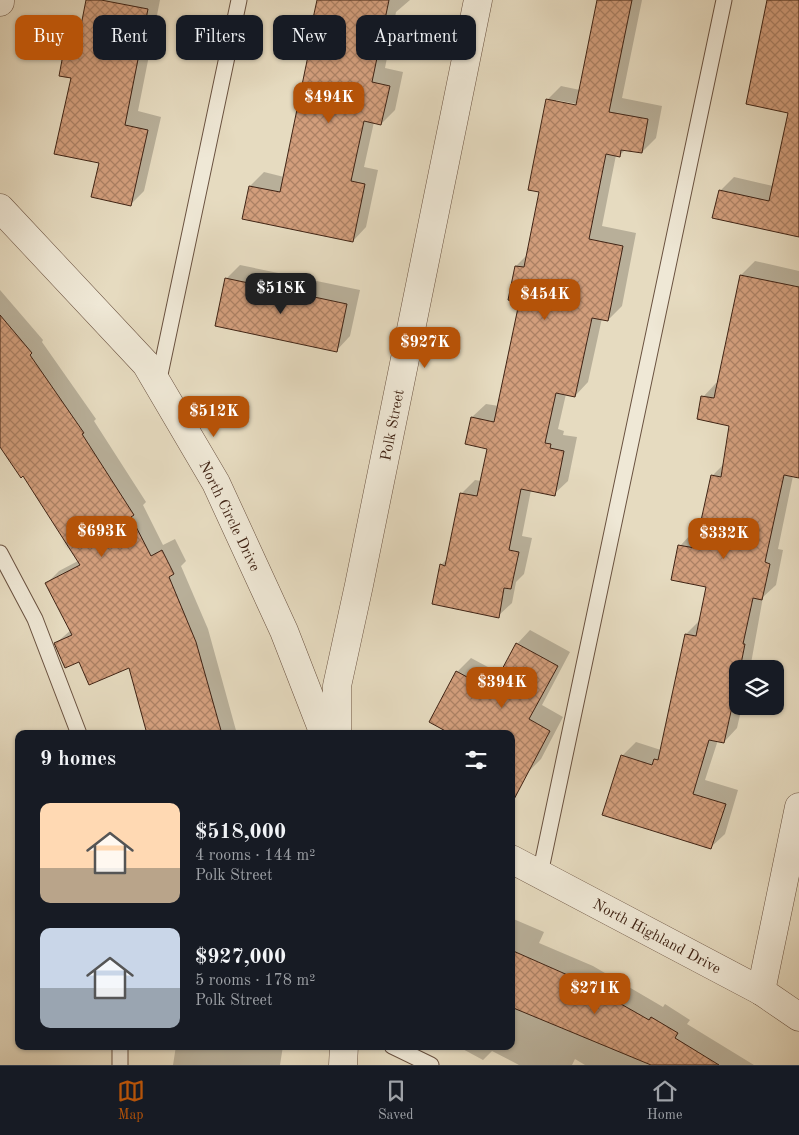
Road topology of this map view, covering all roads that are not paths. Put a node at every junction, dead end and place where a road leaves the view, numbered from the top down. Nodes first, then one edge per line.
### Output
1 (239, 0) edge
2 (478, 0) edge
3 (724, 0) edge
4 (0, 208) edge
5 (158, 384) junction
6 (0, 553) edge
7 (78, 730) edge
8 (322, 730) edge
9 (337, 730) edge
10 (799, 808) edge
11 (515, 861) edge
12 (540, 874) junction
13 (761, 991) junction
14 (799, 1017) edge
15 (120, 1050) edge
16 (344, 1050) edge
17 (400, 1050) edge
18 (120, 1065) edge
19 (343, 1065) edge
20 (431, 1065) edge

1 - 5 lane
2 - 9 street, Polk Street
3 - 12 lane
4 - 5 street, North Circle Drive
5 - 8 street, North Circle Drive
6 - 7 lane
10 - 13 street
11 - 12 street, North Highland Drive
12 - 13 street, North Highland Drive
13 - 14 street, North Highland Drive
15 - 18 lane
16 - 19 street
17 - 20 lane

